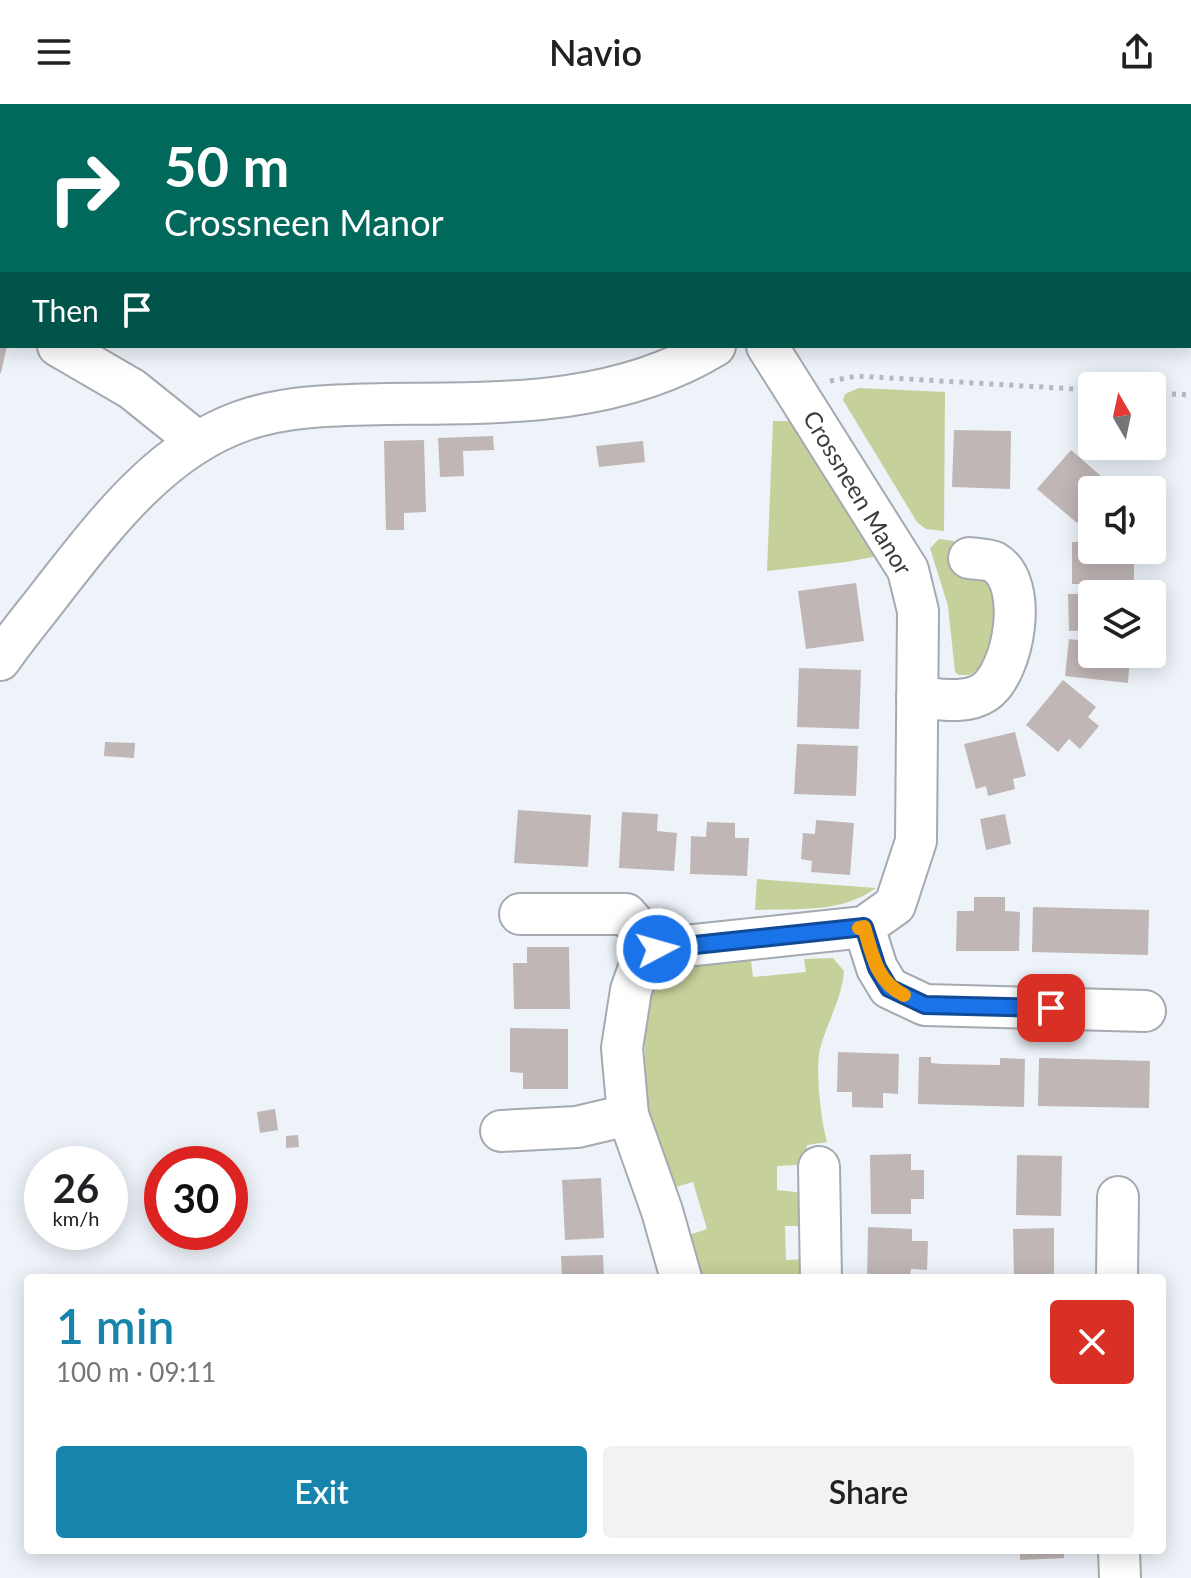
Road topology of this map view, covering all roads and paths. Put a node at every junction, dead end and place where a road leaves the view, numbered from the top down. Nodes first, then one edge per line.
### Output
1 (61, 348) edge
2 (711, 348) edge
3 (768, 348) edge
4 (793, 387) junction
5 (1078, 389) edge
6 (1166, 394) edge
7 (1191, 395) edge
8 (198, 442) junction
9 (969, 558) dead end
10 (0, 660) edge
11 (917, 697) junction
12 (520, 914) dead end
13 (864, 927) junction
14 (657, 949) junction
15 (1145, 1011) dead end
16 (628, 1115) junction
17 (501, 1131) dead end
18 (819, 1167) dead end
19 (1118, 1197) dead end
20 (680, 1274) edge
21 (821, 1274) edge
22 (1117, 1274) edge
23 (1119, 1554) edge
24 (1120, 1578) edge

1 - 8 street
2 - 8 street
3 - 4 street, Crossneen Manor
4 - 5 path
4 - 11 street, Crossneen Manor
6 - 7 path
8 - 10 street
9 - 11 street
11 - 13 street, Crossneen Manor
12 - 14 street
13 - 14 street
13 - 15 street
14 - 16 street
16 - 17 street
16 - 20 street
18 - 21 street
19 - 22 street
23 - 24 street

